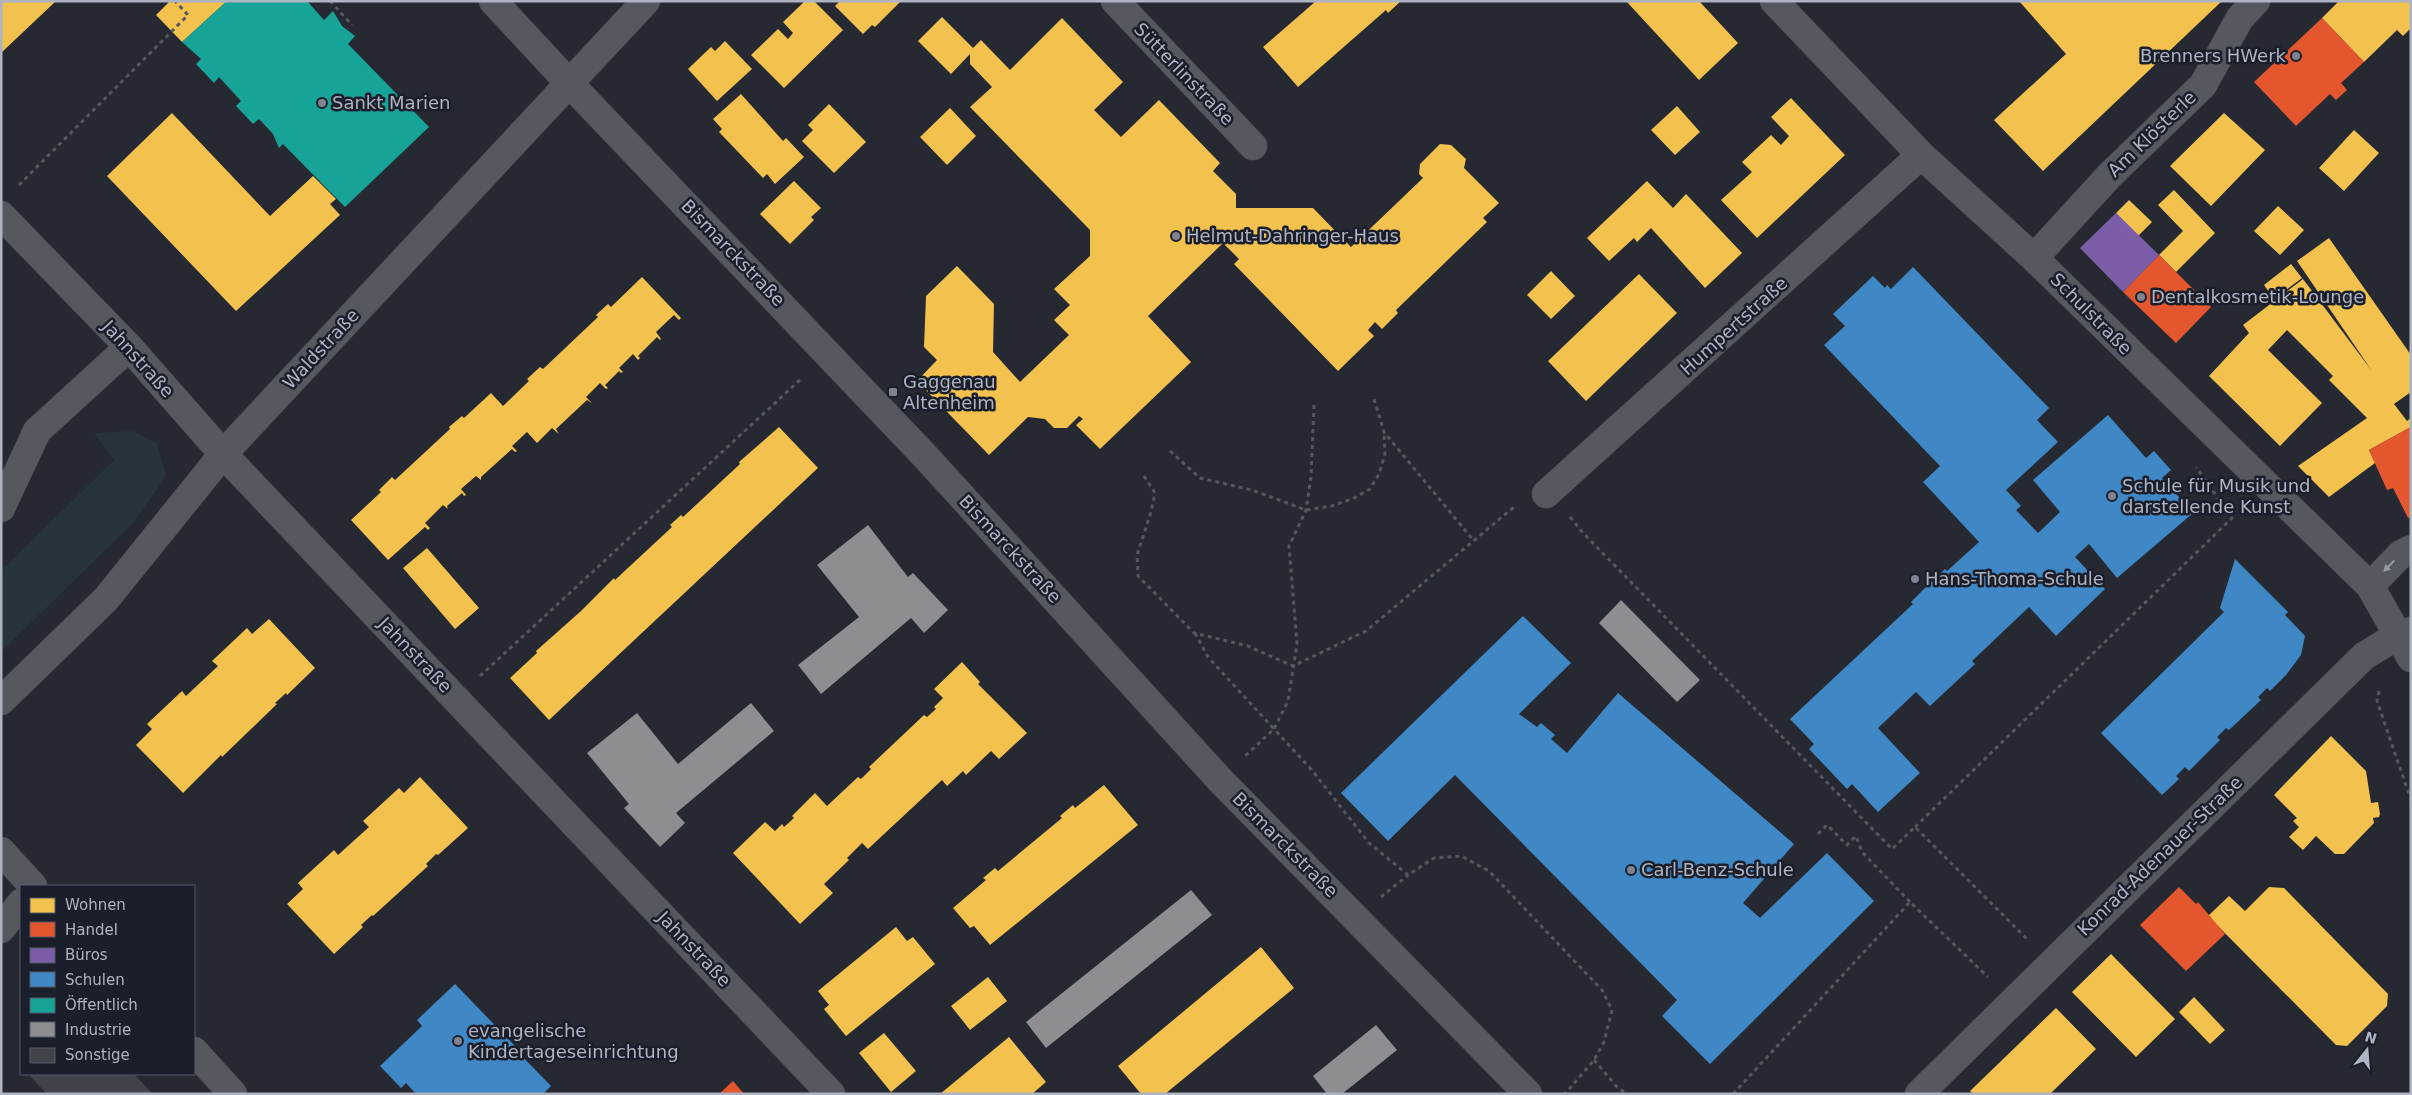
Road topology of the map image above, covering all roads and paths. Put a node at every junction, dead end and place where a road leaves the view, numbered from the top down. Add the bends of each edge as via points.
1 (175, 1) edge
2 (330, 1) edge
3 (493, 1) edge
4 (646, 1) edge
5 (1115, 1) edge
6 (1774, 1) edge
7 (2256, 1) edge
8 (352, 25) dead end
9 (570, 84) junction
10 (1253, 146) dead end
11 (1921, 155) junction
12 (15, 189) dead end
13 (1, 215) edge
14 (2034, 258) junction
15 (128, 347) junction
16 (828, 354) junction
17 (1374, 399) dead end
18 (1314, 405) dead end
19 (1384, 432) junction
20 (2219, 441) junction
21 (1170, 451) dead end
22 (223, 454) junction
23 (1144, 476) dead end
24 (1546, 494) joint
25 (1, 508) edge
26 (1306, 510) junction
27 (1568, 514) dead end
28 (1474, 542) junction
29 (2411, 549) edge
30 (2370, 586) junction
31 (1194, 633) junction
32 (2406, 641) edge
33 (1293, 666) junction
34 (2380, 686) dead end
35 (456, 699) junction
36 (1, 701) edge
37 (1274, 729) junction
38 (1220, 780) junction
39 (2411, 800) edge
40 (1915, 827) junction
41 (1818, 834) dead end
42 (1, 851) edge
43 (33, 885) edge
44 (1910, 902) junction
45 (20, 904) edge
46 (1, 929) edge
47 (2020, 933) dead end
48 (2012, 1001) junction
49 (195, 1052) edge
50 (1594, 1060) junction
51 (233, 1094) edge
52 (831, 1094) edge
53 (1528, 1094) edge
54 (1565, 1094) edge
55 (1628, 1094) edge
56 (1733, 1094) edge
57 (1919, 1094) edge

1 - 12 path via 188,15
2 - 8 path
3 - 9 street, Bismarckstraße
4 - 9 street, Waldstraße
5 - 10 street, Sütterlinstraße
6 - 11 street, Schulstraße
7 - 14 street, Am Klösterle via 2240,18 2203,85 2109,176
9 - 16 street, Bismarckstraße
9 - 22 street, Waldstraße
11 - 14 street, Schulstraße
11 - 24 street, Humpertstraße
13 - 15 street, Jahnstraße
14 - 20 street, Schulstraße
15 - 22 street, Jahnstraße
15 - 25 street via 37,431
16 - 35 path
16 - 38 street, Bismarckstraße via 1034,574
17 - 19 path
18 - 26 path
19 - 26 path via 1385,454 1370,489 1332,506
19 - 28 path
20 - 30 street, Schulstraße
20 - 40 path via 2192,461 2232,518
21 - 26 path via 1200,478 1252,490
22 - 35 street, Jahnstraße
22 - 36 street, Waldstraße via 106,598
23 - 31 path via 1154,493 1137,555 1138,576
24 - 28 path via 1514,508
26 - 33 path via 1288,546 1297,644
27 - 40 path via 1892,849
28 - 33 path via 1366,631
29 -> 30 street via 2401,554
30 - 32 street, Schulstraße
31 - 33 path via 1248,646
31 - 37 path via 1208,657
32 - 48 street, Konrad-Adenauer-Straße via 2364,656
33 - 37 path via 1288,701
34 - 39 path via 2377,701
35 - 52 street, Jahnstraße
37 - 38 path
37 - 50 path via 1311,769 1369,843 1408,875 1434,858 1460,856 1489,871 1602,990 1612,1010 1604,1042
38 - 53 street, Bismarckstraße
40 - 47 path
41 - 44 path via 1827,826 1847,845 1856,836 1862,852
42 - 43 street
44 - 48 path
44 - 56 path
45 - 46 street
48 - 57 street, Konrad-Adenauer-Straße
49 - 51 street
50 - 54 path
50 - 55 path via 1617,1087

